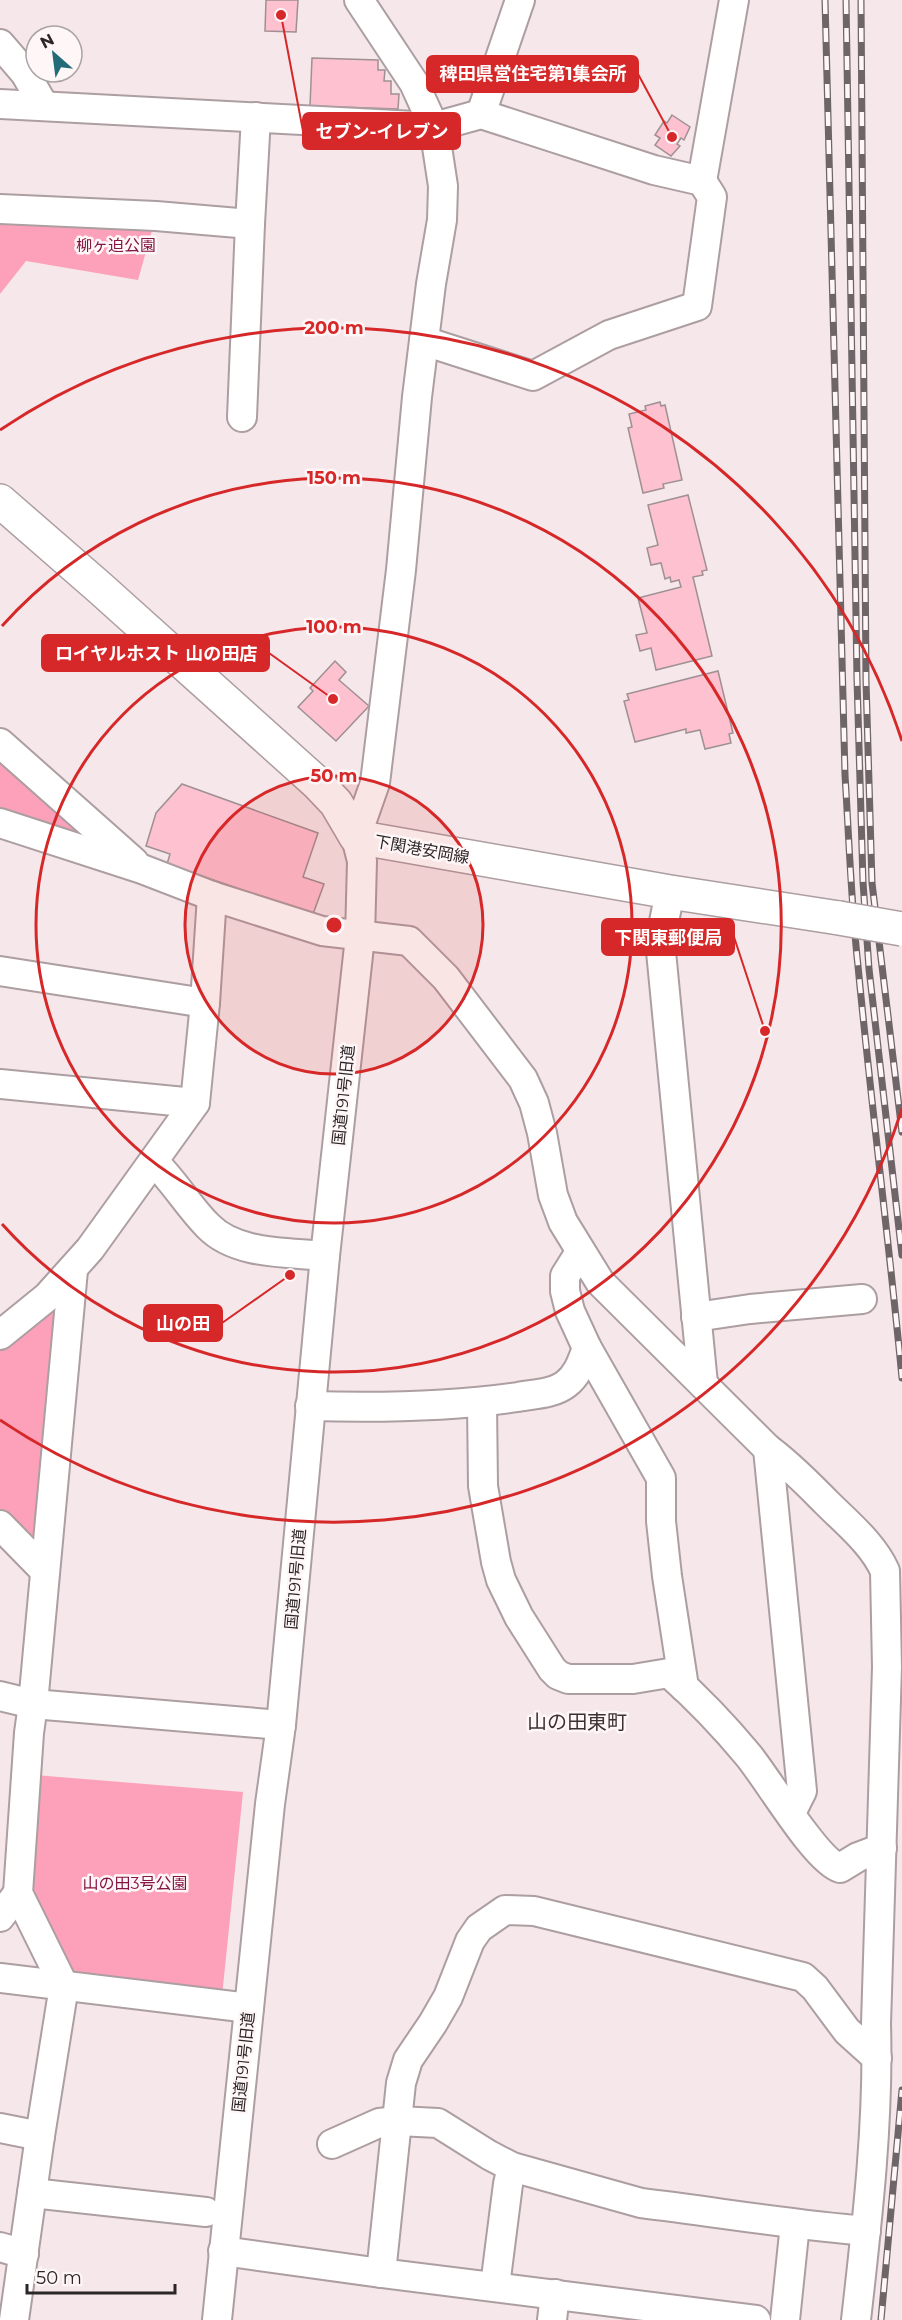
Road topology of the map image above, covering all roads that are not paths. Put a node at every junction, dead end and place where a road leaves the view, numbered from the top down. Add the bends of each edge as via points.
1 (359, 0) edge
2 (520, 0) edge
3 (734, 0) edge
4 (0, 44) edge
5 (0, 104) edge
6 (44, 106) junction
7 (481, 114) junction
8 (256, 117) junction
9 (434, 127) junction
10 (702, 181) junction
11 (0, 209) edge
12 (250, 224) junction
13 (424, 341) junction
14 (242, 417) dead end
15 (0, 501) edge
16 (0, 743) edge
17 (0, 823) edge
18 (356, 837) junction
19 (142, 869) junction
20 (670, 892) junction
21 (212, 896) junction
22 (902, 929) edge
23 (360, 937) junction
24 (0, 970) edge
25 (205, 1002) junction
26 (0, 1084) edge
27 (195, 1102) junction
28 (154, 1162) junction
29 (580, 1252) junction
30 (325, 1256) junction
31 (74, 1270) junction
32 (862, 1299) dead end
33 (696, 1317) junction
34 (0, 1335) edge
35 (587, 1348) junction
36 (703, 1384) junction
37 (482, 1403) junction
38 (310, 1406) junction
39 (768, 1449) junction
40 (0, 1525) edge
41 (45, 1571) junction
42 (684, 1686) junction
43 (0, 1696) edge
44 (33, 1704) junction
45 (281, 1725) junction
46 (791, 1813) junction
47 (12, 1816) edge
48 (882, 1848) junction
49 (18, 1893) junction
50 (0, 1917) edge
51 (0, 1978) edge
52 (64, 1986) junction
53 (249, 2008) junction
54 (877, 2058) junction
55 (398, 2121) junction
56 (0, 2128) edge
57 (40, 2136) junction
58 (332, 2144) dead end
59 (512, 2166) junction
60 (32, 2193) junction
61 (206, 2211) dead end
62 (795, 2224) junction
63 (866, 2231) junction
64 (12, 2250) edge
65 (223, 2251) junction
66 (381, 2273) junction
67 (495, 2286) junction
68 (554, 2307) edge
69 (10, 2308) edge
70 (217, 2320) edge
71 (756, 2320) edge
72 (785, 2320) edge
73 (856, 2320) edge

1 - 9 street via 414,83
2 - 7 street
3 - 10 street
4 - 6 street via 25,73
5 - 6 street
6 - 8 street
7 - 9 street
7 - 10 street via 654,170
8 - 9 street
8 - 12 street
9 - 13 street via 443,186 442,220
10 - 13 street via 712,197 697,306 609,335 533,376
11 - 12 street
12 - 14 street
13 - 18 street via 375,783
15 - 18 main road, 下関港安岡線 via 317,783 336,803
16 - 19 street
17 - 19 street
18 - 20 main road, 下関港安岡線
18 - 23 street, 国道191号旧道 via 362,861
19 - 21 street
20 - 22 main road, 下関港安岡線, bridge
20 - 33 street via 660,941
21 - 23 street via 322,932
21 - 25 street
23 - 29 street via 409,941 446,978 513,1064 534,1103 556,1204
23 - 30 street, 国道191号旧道
24 - 25 street
25 - 27 street
26 - 27 street
27 - 28 street
28 - 30 street via 220,1236 246,1247
28 - 31 street
29 - 35 street via 564,1284 570,1311
29 - 36 street via 600,1281
30 - 38 street, 国道191号旧道
31 - 34 street
31 - 41 street
32 - 33 street
33 - 36 street
35 - 37 street via 580,1366 566,1384 550,1392
35 - 42 street via 661,1478 667,1576
36 - 39 street
37 - 38 street
37 - 42 street via 483,1486 496,1562 519,1617 552,1669 568,1679 669,1673
38 - 45 street, 国道191号旧道
39 - 46 street via 802,1791
39 - 48 street via 842,1518 879,1558 885,1571 890,1668
40 - 41 street
41 - 44 street
42 - 46 street via 736,1740
43 - 44 street
44 - 45 street
44 - 47 street
45 - 53 street, 国道191号旧道
46 - 48 street via 833,1866 840,1868
47 - 49 street
48 - 54 street
49 - 50 street
49 - 52 street
51 - 52 street
52 - 53 street
52 - 57 street
53 - 65 street, 国道191号旧道
54 - 55 street via 847,2031 803,1977 534,1911 505,1910 490,1918 470,1941 448,1997 408,2060 401,2083
54 - 63 street
55 - 58 street via 379,2123
55 - 59 street via 438,2123
55 - 66 street
56 - 57 street
57 - 60 street
59 - 62 street via 641,2203
59 - 67 street
60 - 61 street
60 - 64 street
62 - 63 street
62 - 72 street
63 - 73 street
64 - 69 street
65 - 66 street
65 - 70 street, 国道191号旧道
66 - 67 street
67 - 68 street
68 - 71 street

